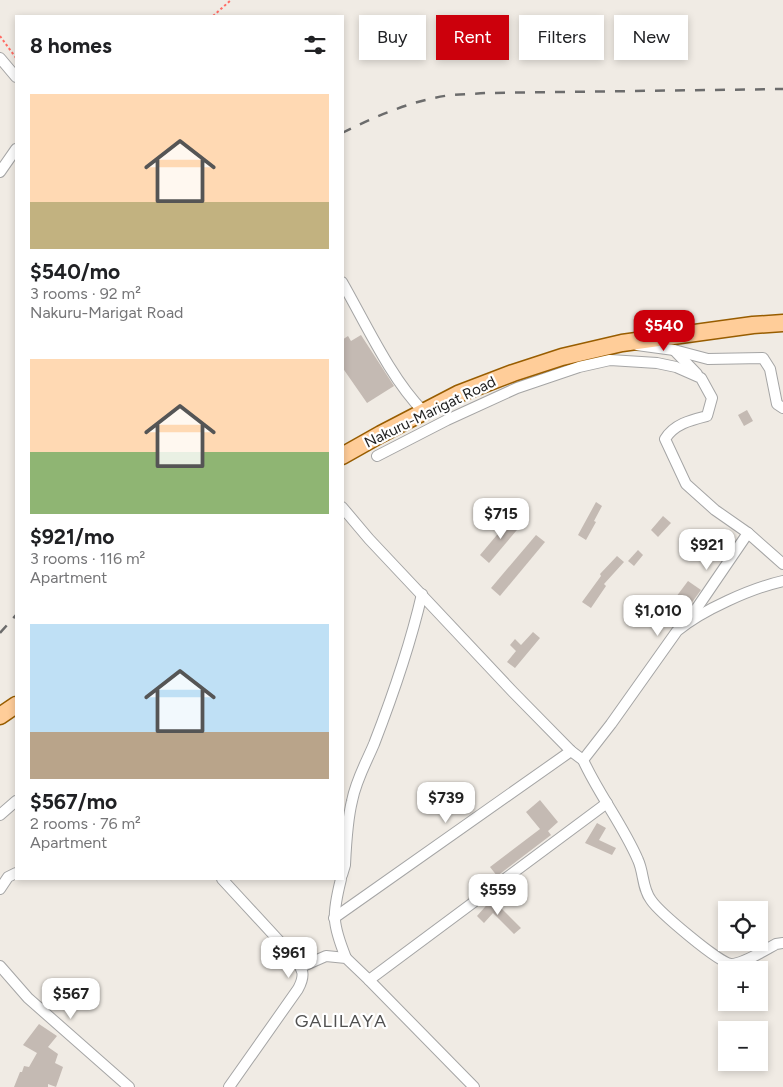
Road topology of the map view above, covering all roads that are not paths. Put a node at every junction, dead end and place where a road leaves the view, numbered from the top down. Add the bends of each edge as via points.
1 (0, 58) edge
2 (15, 76) edge
3 (15, 151) edge
4 (0, 172) edge
5 (344, 286) edge
6 (783, 322) edge
7 (622, 343) junction
8 (674, 350) junction
9 (701, 378) junction
10 (783, 408) edge
11 (423, 412) junction
12 (344, 455) edge
13 (377, 456) dead end
14 (344, 509) edge
15 (748, 533) junction
16 (783, 564) edge
17 (783, 581) edge
18 (422, 594) junction
19 (686, 623) junction
20 (15, 705) edge
21 (0, 716) edge
22 (571, 751) junction
23 (583, 760) junction
24 (15, 802) edge
25 (606, 802) junction
26 (0, 815) edge
27 (344, 859) edge
28 (15, 874) edge
29 (223, 880) edge
30 (342, 880) edge
31 (0, 889) edge
32 (334, 918) junction
33 (783, 943) edge
34 (346, 958) junction
35 (0, 966) edge
36 (301, 967) junction
37 (370, 980) junction
38 (129, 1087) edge
39 (229, 1087) edge
40 (474, 1087) edge

1 - 2 street
3 - 4 street
5 - 11 street via 409,397
6 - 7 main road, Nakuru-Marigat Road
7 - 8 street
7 - 11 main road, Nakuru-Marigat Road via 513,373 458,394
8 - 9 street
8 - 10 street via 708,359 763,358 770,369 777,404
9 - 13 street via 657,363 610,360 579,367 517,388
9 - 15 street via 712,398 707,416 670,431 665,439 686,484
11 - 12 main road, Nakuru-Marigat Road
14 - 18 street
15 - 16 street
15 - 19 street
17 - 19 street via 736,598
18 - 22 street
18 - 27 street via 401,674 357,780
19 - 23 street
20 - 21 main road
22 - 23 street
22 - 32 street
23 - 25 street
24 - 26 street
25 - 33 street via 639,862 651,900 684,932 731,964
25 - 37 street
28 - 31 street via 8,877
29 - 36 street
30 - 32 street
32 - 34 street
34 - 36 street via 326,956
34 - 37 street
35 - 38 street via 28,998
36 - 39 street via 304,976 298,990
37 - 40 street

